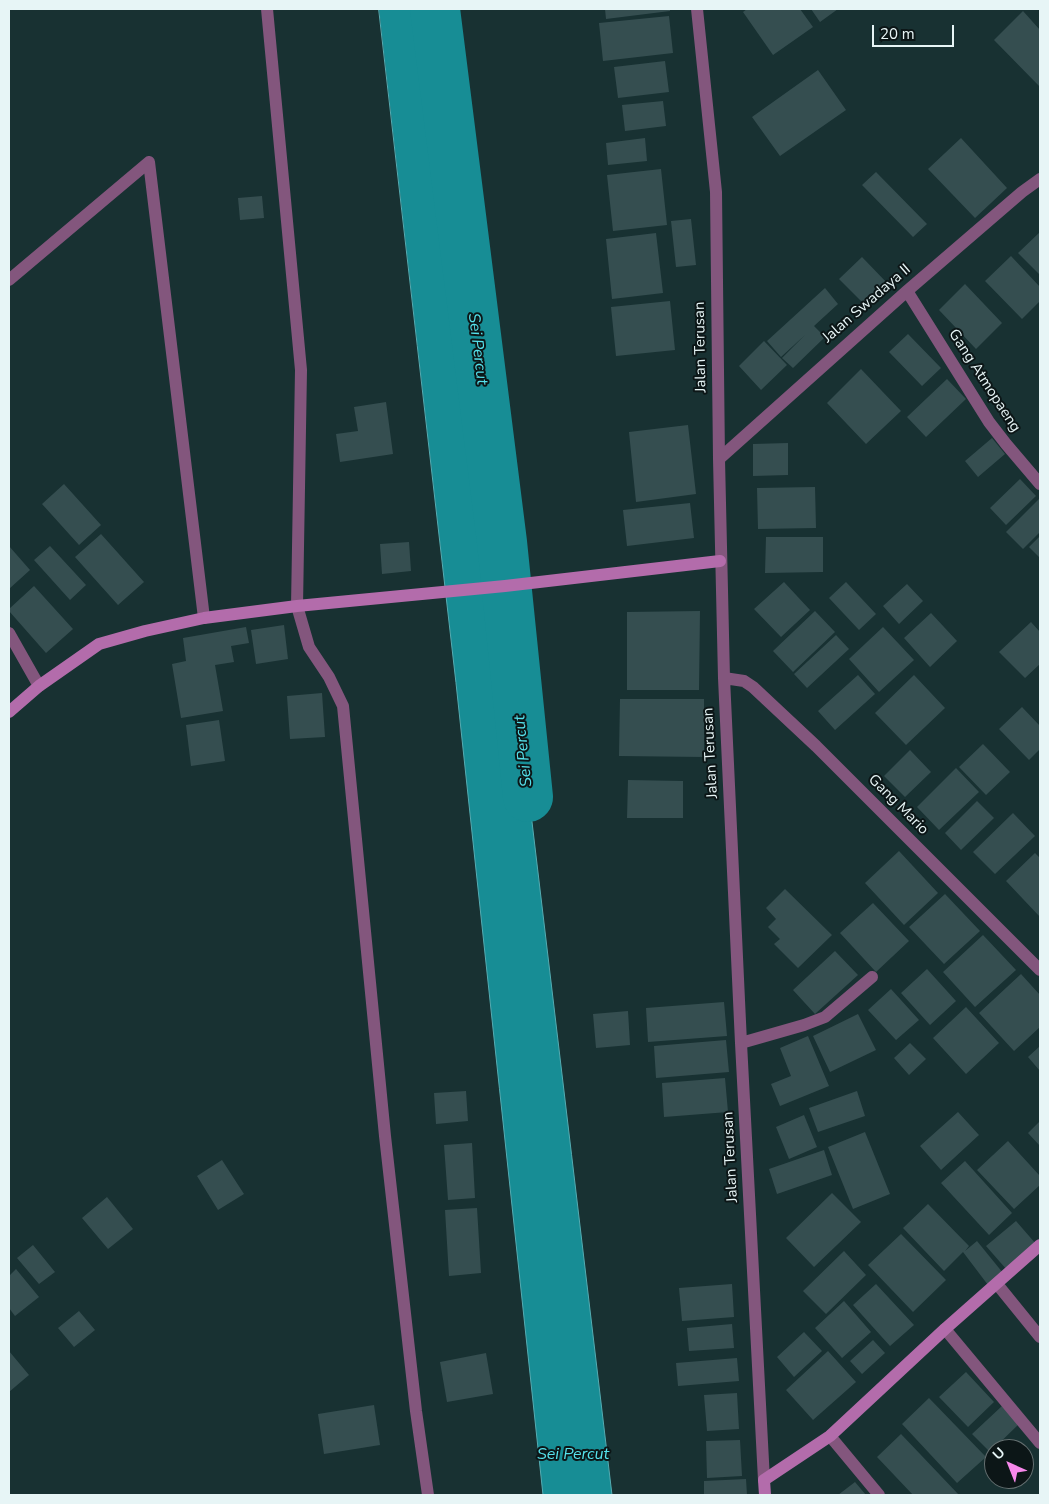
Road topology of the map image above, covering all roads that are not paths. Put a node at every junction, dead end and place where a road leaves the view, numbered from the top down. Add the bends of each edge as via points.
1 (267, 9) edge
2 (697, 9) edge
3 (1040, 179) edge
4 (9, 280) edge
5 (907, 291) junction
6 (718, 459) junction
7 (1040, 484) edge
8 (720, 562) junction
9 (297, 606) junction
10 (204, 618) junction
11 (9, 633) edge
12 (724, 678) junction
13 (39, 686) junction
14 (9, 712) edge
15 (1040, 970) edge
16 (872, 977) dead end
17 (741, 1043) junction
18 (1040, 1245) edge
19 (997, 1284) junction
20 (945, 1329) junction
21 (1040, 1337) edge
22 (830, 1436) junction
23 (1040, 1443) edge
24 (764, 1480) junction
25 (428, 1495) edge
26 (765, 1495) edge
27 (879, 1495) edge

1 - 9 street via 301,370
2 - 6 street, Jalan Terusan via 716,192
3 - 5 street, Jalan Swadaya II
4 - 10 street via 149,162
5 - 6 street, Jalan Swadaya II
5 - 7 street, Gang Atmopaeng via 989,422
6 - 8 street, Jalan Terusan
8 - 9 street
8 - 12 street, Jalan Terusan
9 - 10 street
9 - 25 street via 309,647 343,706 386,1145
10 - 13 street via 99,644
11 - 13 street
12 - 15 street, Gang Mario via 753,686
12 - 17 street, Jalan Terusan
13 - 14 street
16 - 17 street via 825,1017
17 - 24 street, Jalan Terusan
18 - 19 street
19 - 20 street
19 - 21 street
20 - 22 street
20 - 23 street
22 - 24 street
22 - 27 street
24 - 26 street, Jalan Terusan

